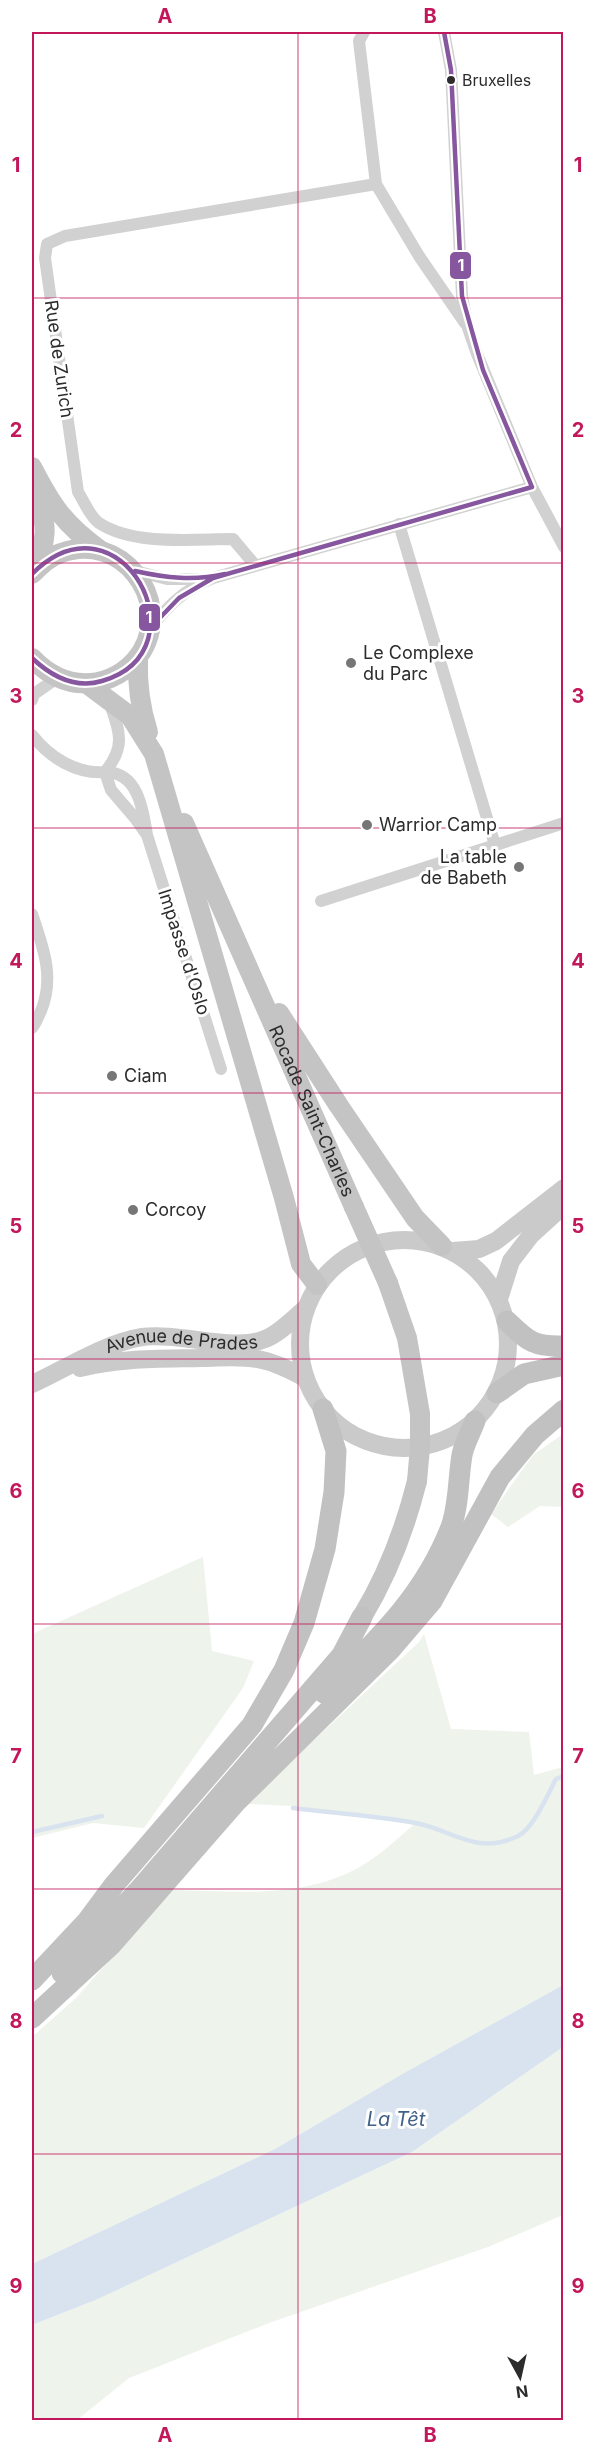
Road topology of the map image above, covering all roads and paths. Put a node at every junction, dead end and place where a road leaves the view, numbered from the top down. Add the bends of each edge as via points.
1 (364, 32) edge
2 (444, 32) edge
3 (376, 184) junction
4 (468, 328) junction
5 (32, 467) edge
6 (32, 482) edge
7 (532, 488) junction
8 (399, 524) junction
9 (564, 547) edge
10 (100, 550) junction
11 (255, 565) junction
12 (135, 571) junction
13 (32, 574) edge
14 (213, 578) junction
15 (151, 627) junction
16 (32, 658) edge
17 (138, 658) junction
18 (57, 678) junction
19 (87, 684) junction
20 (108, 697) junction
21 (32, 700) edge
22 (32, 735) edge
23 (154, 754) junction
24 (105, 772) junction
25 (564, 823) edge
26 (147, 835) junction
27 (495, 844) junction
28 (321, 901) dead end
29 (32, 914) edge
30 (237, 940) junction
31 (32, 1028) edge
32 (221, 1069) dead end
33 (564, 1188) edge
34 (564, 1205) edge
35 (448, 1249) junction
36 (317, 1285) junction
37 (499, 1299) junction
38 (306, 1308) junction
39 (507, 1321) junction
40 (564, 1346) edge
41 (564, 1365) edge
42 (52, 1375) junction
43 (305, 1378) junction
44 (32, 1384) edge
45 (497, 1393) junction
46 (323, 1410) junction
47 (564, 1410) edge
48 (475, 1421) junction
49 (362, 1617) junction
50 (85, 1924) junction
51 (32, 1980) edge
52 (36, 2010) edge

1 - 3 street via 360,41
2 - 4 street via 451,69 462,296
3 - 4 street
3 - 11 street, Rue de Zurich via 65,236 47,244 45,258 78,492 88,509 98,522 125,533 160,540 232,539
4 - 7 street
5 - 10 main road via 53,507 78,534
6 - 13 main road via 46,531 43,550
7 - 8 street
7 - 9 street
8 - 11 street
8 - 27 street
10 - 12 main road
10 - 13 main road via 62,553 45,561
11 - 14 street
12 - 14 street via 167,579
12 - 15 main road via 152,607
14 - 15 street via 191,587
15 - 17 main road
16 - 18 main road
17 - 19 main road via 124,671
17 - 23 main road, Rocade Saint-Charles via 141,710
18 - 19 main road
18 - 21 street via 34,694
19 - 20 main road, Rocade Saint-Charles
20 - 23 main road, Rocade Saint-Charles via 130,716
20 - 24 street via 120,744
22 - 24 street via 70,767 89,773
23 - 30 main road, Rocade Saint-Charles
23 - 36 main road via 301,1264
24 - 26 street via 111,790
24 - 26 street via 114,772 129,781 136,791
25 - 27 street
26 - 32 street, Impasse d'Oslo
27 - 28 street
29 - 31 street via 46,958 49,985
30 - 35 main road via 287,1025 415,1218
30 - 49 main road, Rocade Saint-Charles, bridge via 388,1283 407,1338 420,1414 417,1481 396,1550
33 - 35 main road via 496,1241 479,1249
34 - 37 main road via 531,1235 511,1261
35 - 36 main road via 420,1240 381,1242 346,1259
35 - 37 main road via 481,1272
36 - 38 main road
37 - 39 main road
38 - 42 main road, Avenue de Prades via 266,1339 243,1344 182,1336 141,1337 88,1355
38 - 43 main road via 300,1331
39 - 40 highway via 526,1339 543,1347
39 - 45 main road via 506,1370
41 - 45 highway via 524,1374
42 - 43 main road, Avenue de Prades via 94,1364 226,1357 261,1359
42 - 44 main road, Avenue de Prades
43 - 46 main road
45 - 48 main road
46 - 48 main road via 364,1440 397,1448 447,1440
46 - 50 highway via 336,1451 334,1492 325,1549 307,1612 284,1670 252,1725
47 - 52 highway via 535,1435 500,1477 432,1601 391,1649 235,1803 111,1945
48 - 52 highway via 462,1454 451,1526 407,1607 283,1734
49 - 50 highway
49 - 52 highway via 342,1654
50 - 51 highway

